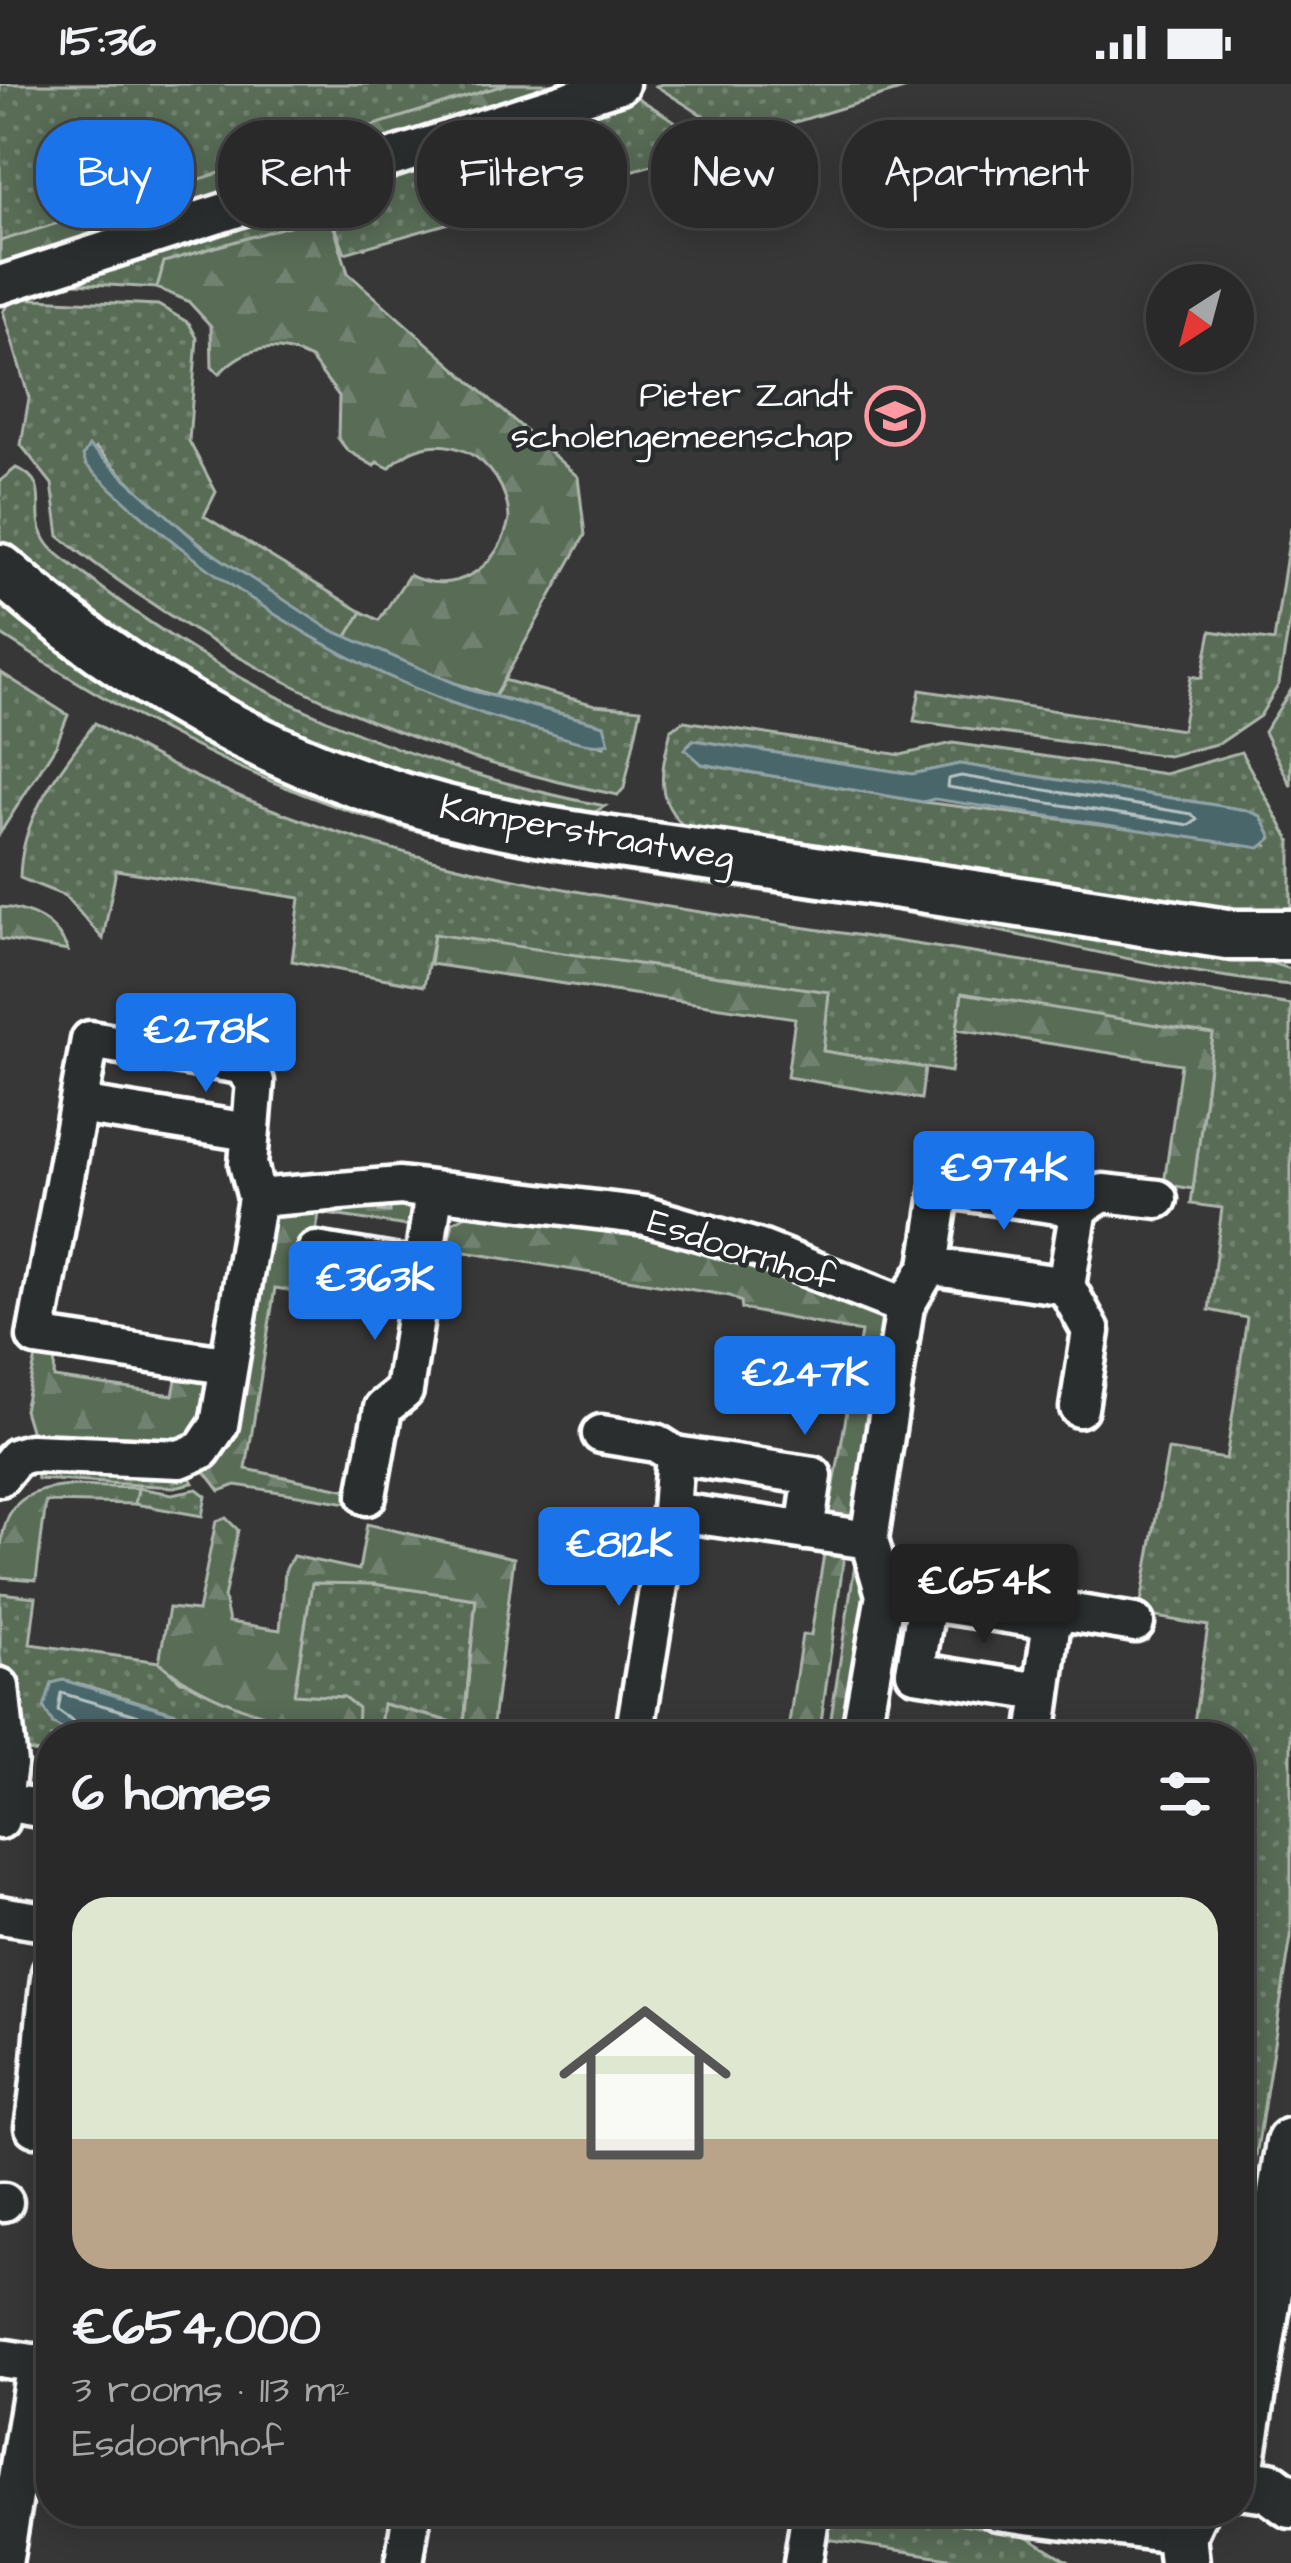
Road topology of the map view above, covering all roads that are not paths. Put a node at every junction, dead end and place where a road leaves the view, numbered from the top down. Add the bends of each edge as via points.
1 (620, 84) edge
2 (0, 285) edge
3 (0, 568) edge
4 (1233, 934) junction
5 (1291, 934) edge
6 (1291, 954) edge
7 (79, 1106) junction
8 (249, 1132) junction
9 (434, 1193) junction
10 (257, 1198) junction
11 (1158, 1198) dead end
12 (1079, 1208) junction
13 (316, 1251) dead end
14 (929, 1266) junction
15 (423, 1269) junction
16 (1066, 1286) junction
17 (904, 1306) junction
18 (225, 1366) junction
19 (1079, 1408) dead end
20 (602, 1434) dead end
21 (675, 1455) junction
22 (0, 1477) edge
23 (367, 1496) dead end
24 (671, 1511) junction
25 (805, 1531) junction
26 (869, 1540) junction
27 (885, 1595) junction
28 (927, 1602) junction
29 (1052, 1621) junction
30 (1135, 1623) dead end
31 (0, 1687) edge
32 (1040, 1692) junction
33 (638, 1718) dead end
34 (863, 1722) edge
35 (1037, 1722) edge
36 (36, 1810) edge
37 (2, 1811) edge
38 (0, 1915) edge
39 (36, 1921) edge
40 (36, 2115) edge
41 (34, 2127) dead end
42 (1291, 2144) edge
43 (1291, 2327) edge
44 (29, 2362) edge
45 (1259, 2485) edge
46 (410, 2526) edge
47 (809, 2526) edge
48 (1110, 2526) edge
49 (1186, 2536) edge
50 (3, 2563) edge
51 (404, 2563) edge
52 (803, 2563) edge

1 - 2 street
3 - 4 main road, Kamperstraatweg via 84,639 187,706 299,761 418,803 633,844
4 - 5 main road, Kamperstraatweg
4 - 6 main road, Kamperstraatweg
7 - 8 street
7 - 8 street via 90,1040 241,1064 255,1082
7 - 18 street via 36,1337
8 - 10 street
9 - 10 street, Esdoornhof via 400,1186
9 - 15 street
9 - 17 street, Esdoornhof via 646,1216
10 - 18 street
11 - 12 street via 1103,1193
12 - 14 street via 941,1188
12 - 16 street
13 - 15 street
14 - 16 street
14 - 17 street
15 - 23 street via 404,1391 383,1408
16 - 19 street via 1091,1331
17 - 26 street
18 - 22 street via 219,1425 202,1450 179,1459 30,1453
20 - 21 street via 656,1443
21 - 24 street
21 - 25 street via 813,1476
24 - 25 street
24 - 33 street
25 - 26 street
26 - 27 street
27 - 28 street
27 - 34 street
28 - 29 street
28 - 32 street via 915,1672
29 - 30 street via 1067,1612
29 - 32 street
31 - 37 street via 8,1764
32 - 35 street
36 - 37 street
38 - 39 street
40 - 41 street
42 - 45 main road
43 - 45 main road
44 - 50 street
46 - 51 street
47 - 52 street
48 - 49 street

